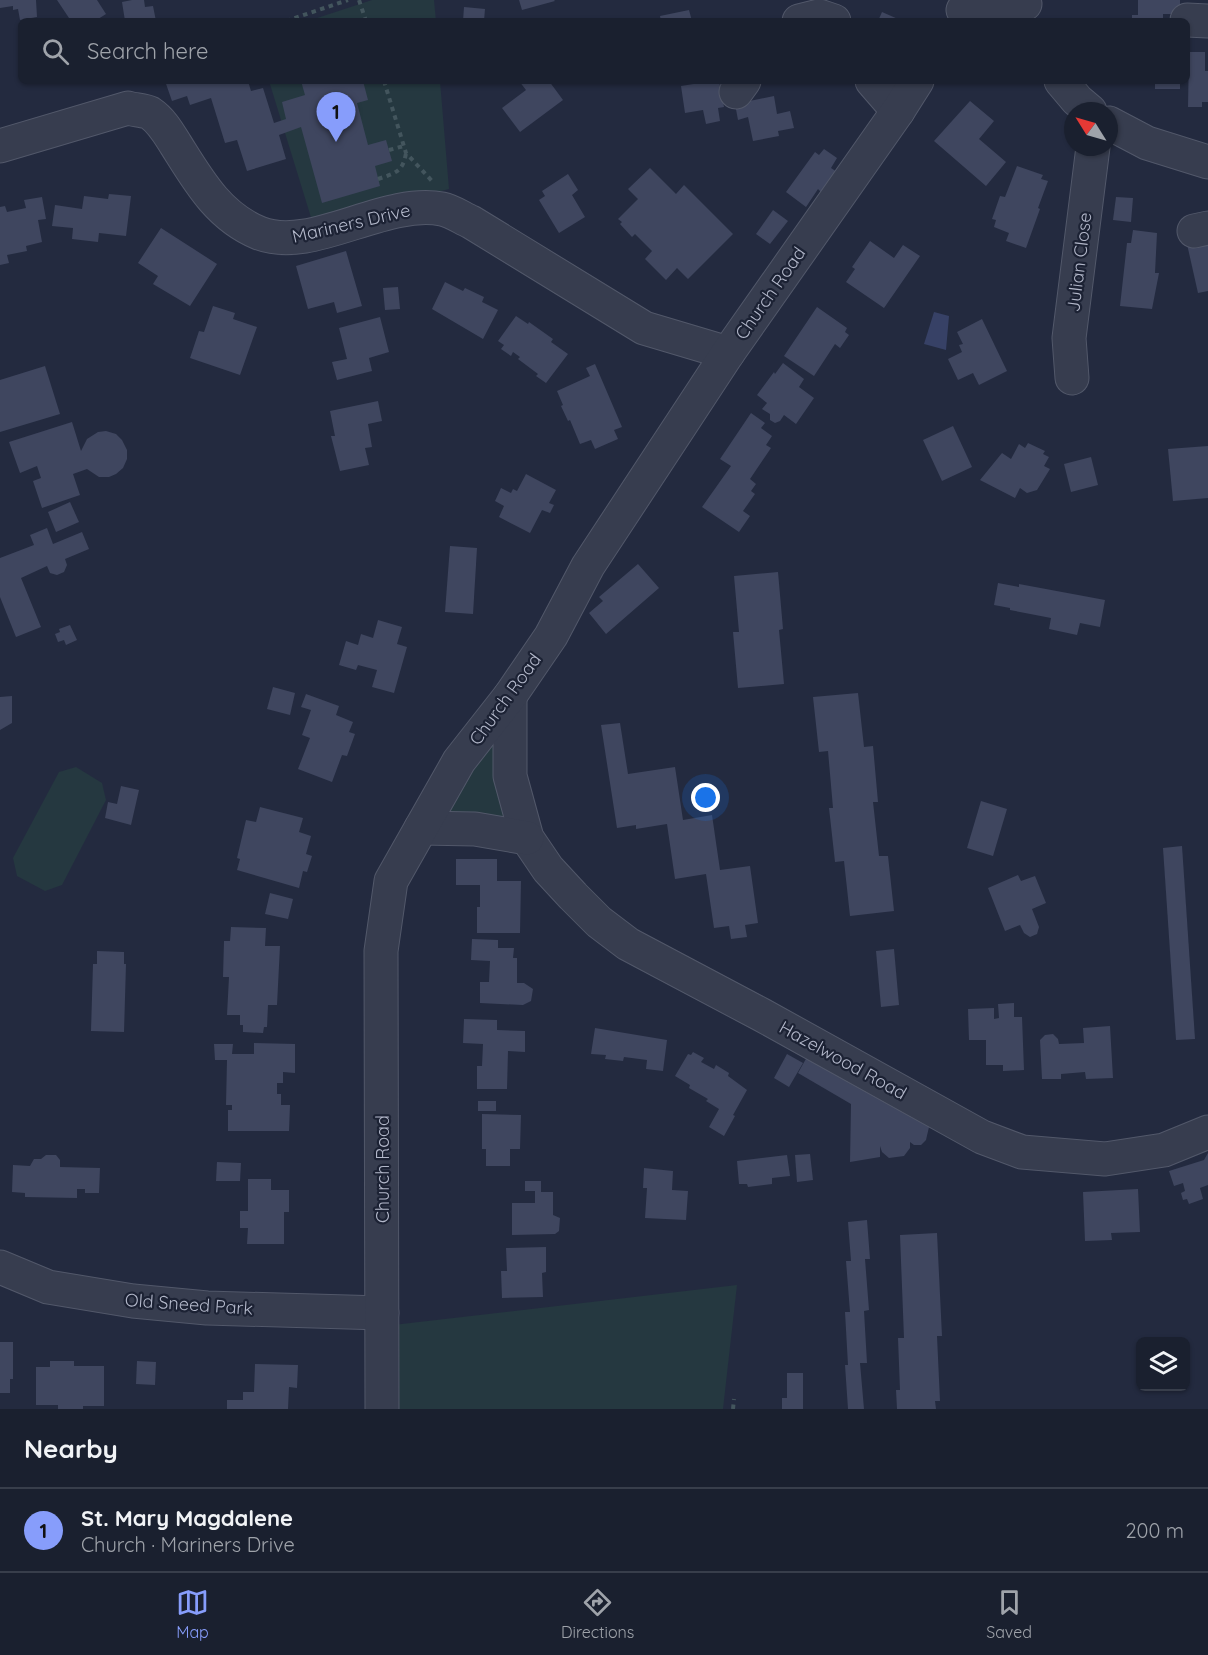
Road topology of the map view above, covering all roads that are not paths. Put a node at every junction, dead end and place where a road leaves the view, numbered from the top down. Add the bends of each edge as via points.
1 (1027, 8) edge
2 (962, 10) edge
3 (1190, 20) edge
4 (1208, 21) edge
5 (875, 84) edge
6 (915, 84) edge
7 (1064, 84) edge
8 (1079, 102) edge
9 (898, 111) junction
10 (1118, 128) edge
11 (0, 146) edge
12 (1093, 156) edge
13 (1208, 162) edge
14 (728, 353) junction
15 (1071, 378) dead end
16 (510, 696) junction
17 (421, 828) junction
18 (527, 838) junction
19 (1208, 1132) edge
20 (0, 1267) edge
21 (382, 1312) junction
22 (382, 1409) edge

1 - 2 street
3 - 4 street
5 - 9 street
6 - 9 street, Church Road
7 - 8 street
9 - 14 street, Church Road
10 - 13 street via 1147,143
11 - 14 street, Mariners Drive via 128,108 149,113 163,126 220,209 259,233 282,239 300,237 392,212 416,208 448,211 644,328
12 - 15 street, Julian Close via 1069,338
14 - 16 street, Church Road via 588,566 551,636
16 - 17 street, Church Road via 459,761
16 - 18 street, Hazelwood Road via 510,776
17 - 18 street via 475,829
17 - 21 street, Church Road via 391,881 381,951
18 - 19 street, Hazelwood Road via 573,896 628,944 982,1137 1022,1152 1105,1159 1164,1150
20 - 21 street, Old Sneed Park via 48,1287 133,1301 207,1308
21 - 22 street, Church Road

